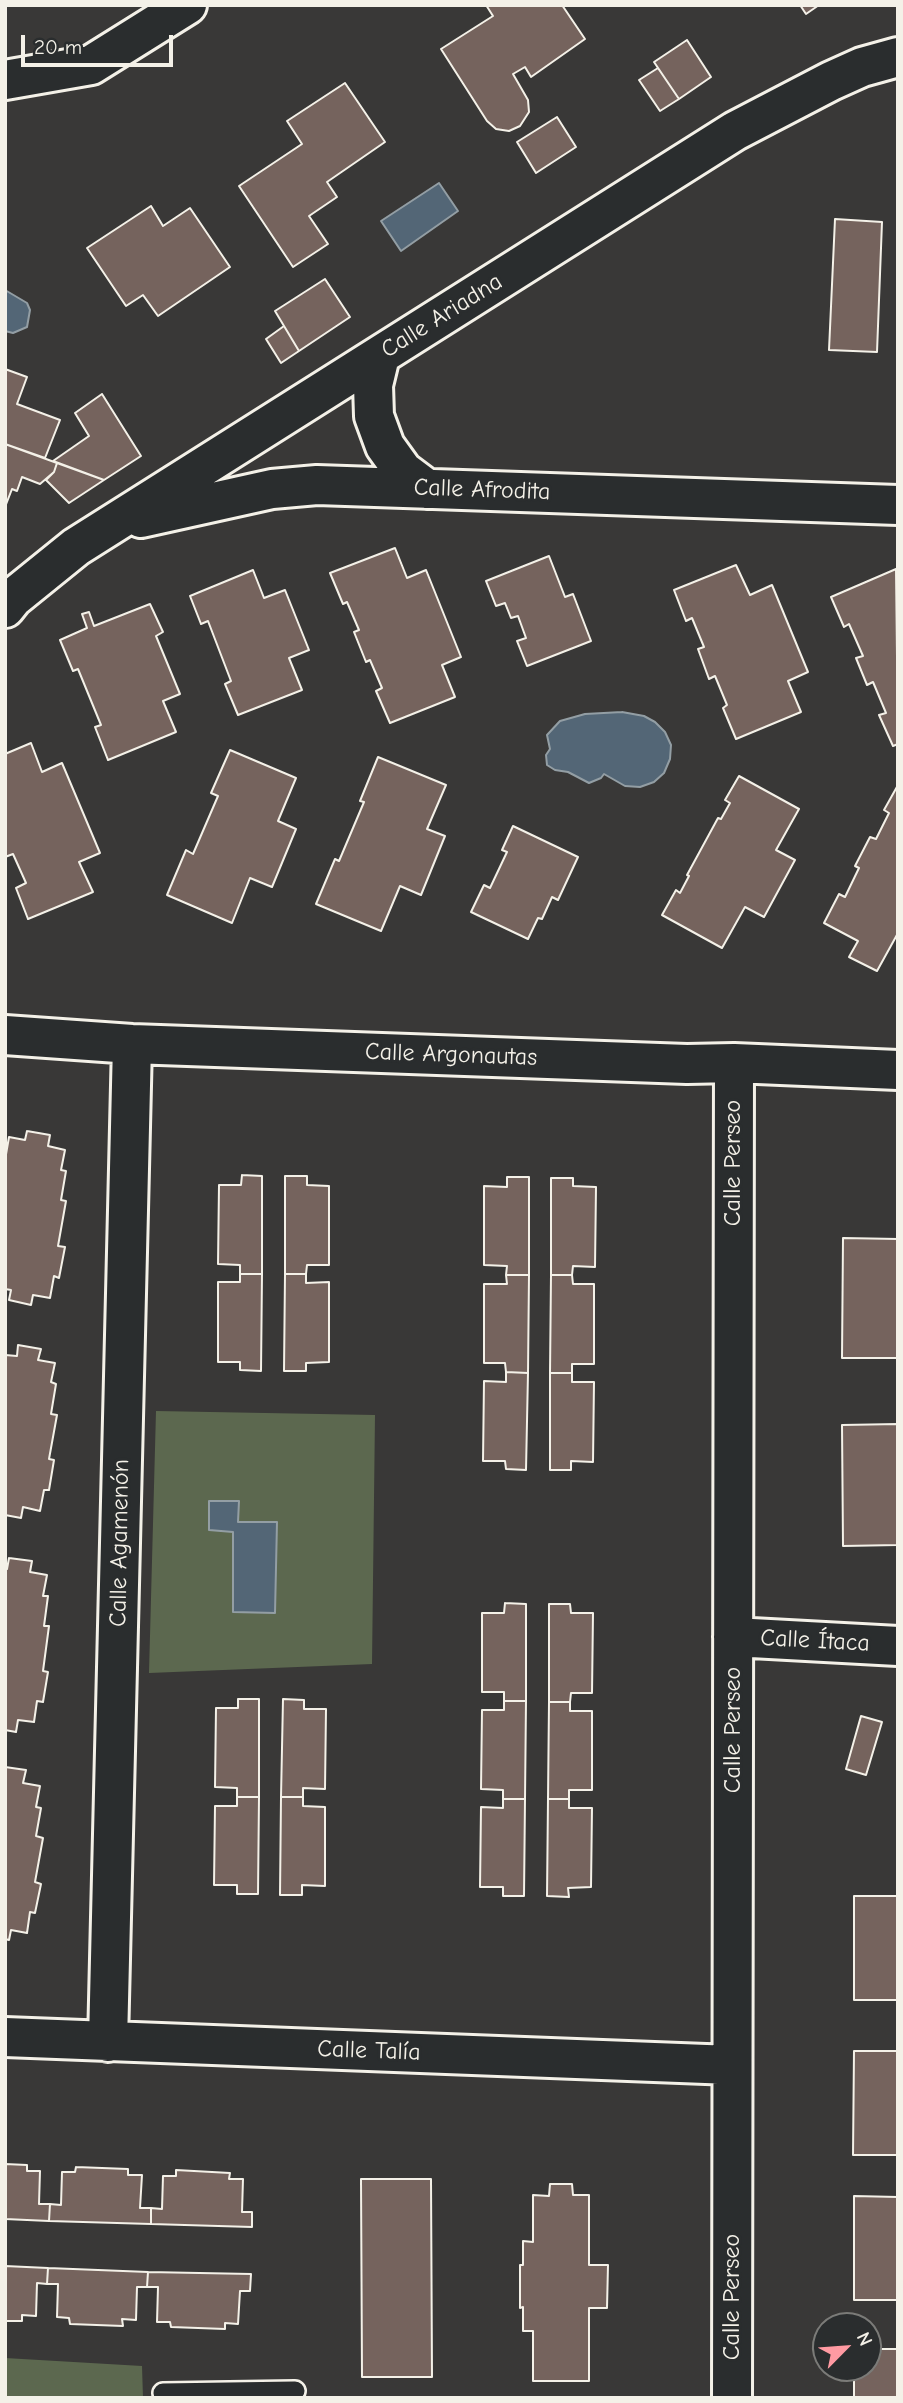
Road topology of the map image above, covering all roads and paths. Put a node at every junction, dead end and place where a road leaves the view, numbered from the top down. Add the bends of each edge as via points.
1 (187, 5) edge
2 (898, 57) edge
3 (5, 80) edge
4 (380, 356) junction
5 (427, 489) junction
6 (898, 505) edge
7 (76, 547) junction
8 (5, 608) edge
9 (5, 1035) edge
10 (132, 1044) junction
11 (734, 1063) junction
12 (898, 1070) edge
13 (733, 1637) junction
14 (898, 1646) edge
15 (5, 2038) edge
16 (107, 2042) junction
17 (732, 2065) junction
18 (295, 2391) dead end
19 (163, 2393) dead end
20 (732, 2398) edge

1 - 3 street via 91,65
2 - 4 street, Calle Ariadna via 831,81 735,131
4 - 5 street via 373,385 374,416 385,446 404,471
4 - 7 street, Calle Ariadna
5 - 6 street, Calle Afrodita
5 - 7 street, Calle Afrodita via 317,485 272,489 140,518
7 - 8 street, Calle Ariadna
9 - 10 street, Calle Argonautas
10 - 11 street, Calle Argonautas
10 - 16 street, Calle Agamenón
11 - 12 street, Calle Argonautas
11 - 13 street, Calle Perseo
13 - 14 street, Calle Ítaca
13 - 17 street, Calle Perseo
15 - 16 street, Calle Talía
16 - 17 street, Calle Talía
17 - 20 street, Calle Perseo
18 - 19 lane

